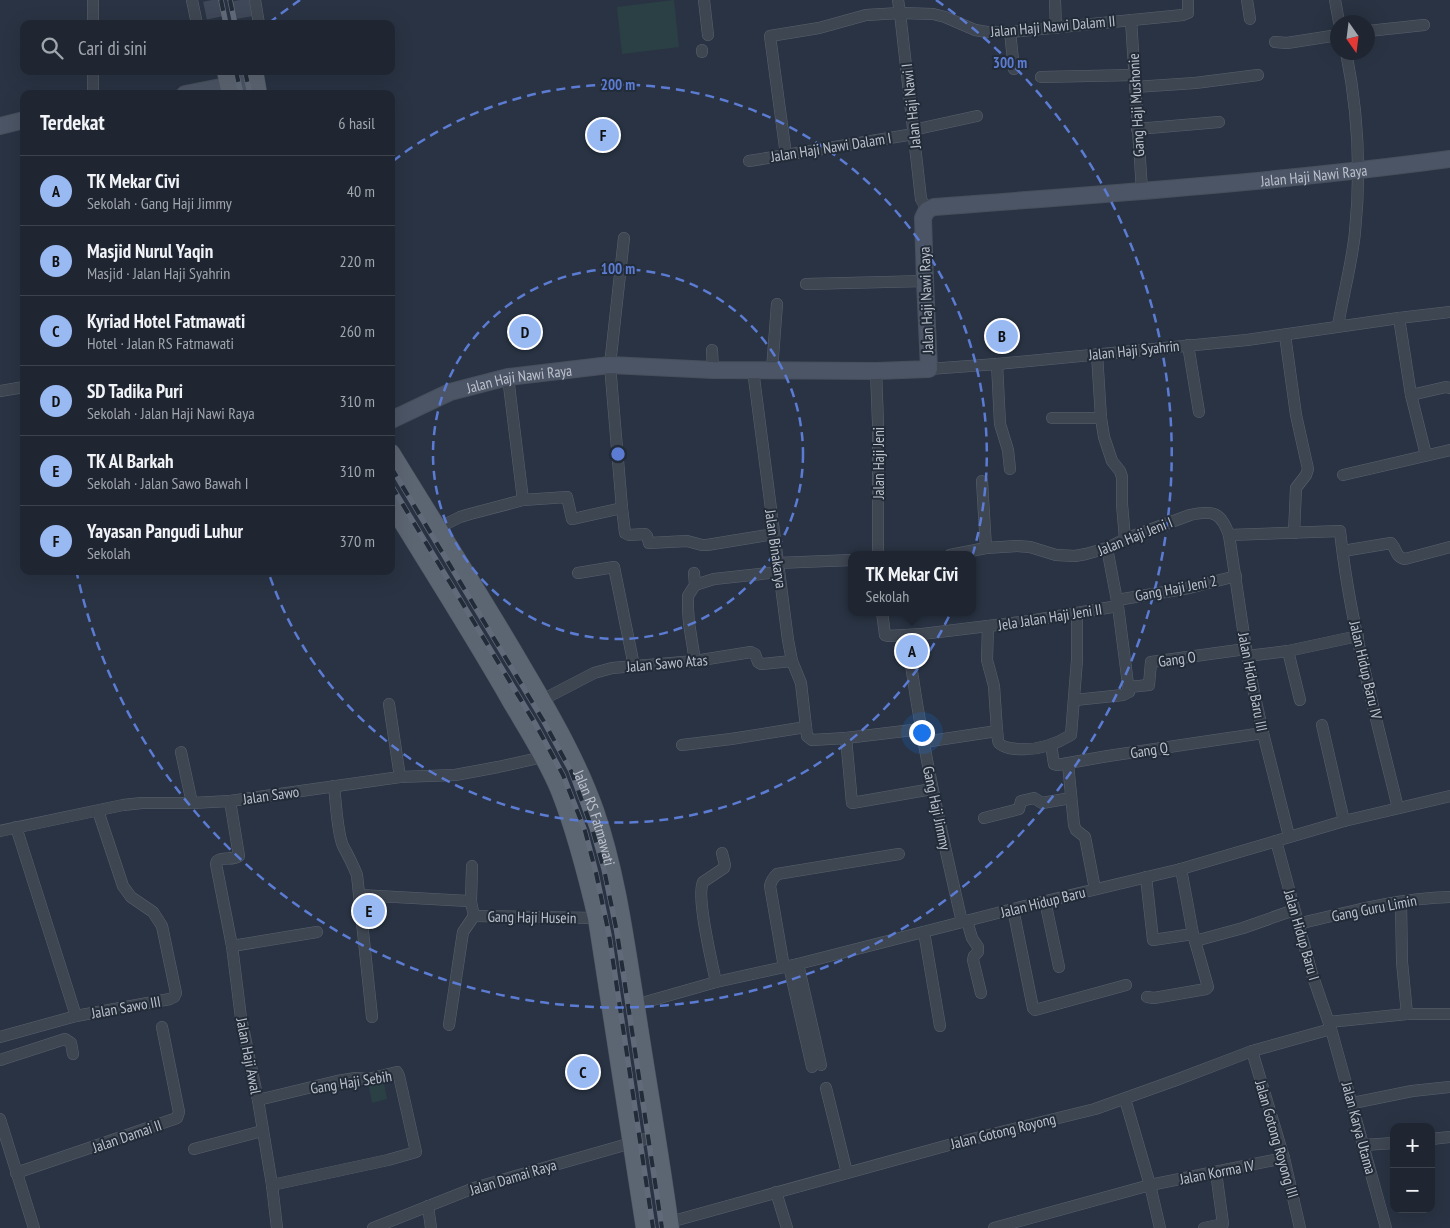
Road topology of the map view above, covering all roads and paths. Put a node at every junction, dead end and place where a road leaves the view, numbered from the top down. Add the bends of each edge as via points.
1 (92, 0) edge
2 (192, 0) edge
3 (255, 0) edge
4 (704, 0) edge
5 (898, 0) edge
6 (1055, 0) edge
7 (1188, 0) edge
8 (1248, 0) edge
9 (1335, 0) edge
10 (900, 13) junction
11 (1338, 15) edge
12 (1250, 19) dead end
13 (93, 20) edge
14 (196, 20) edge
15 (258, 20) edge
16 (1131, 20) junction
17 (1424, 24) dead end
18 (1056, 28) junction
19 (1375, 30) edge
20 (1010, 32) junction
21 (708, 35) dead end
22 (1330, 36) edge
23 (1275, 42) dead end
24 (1347, 60) edge
25 (1014, 69) dead end
26 (93, 75) edge
27 (1134, 75) junction
28 (1258, 75) dead end
29 (1040, 77) dead end
30 (256, 82) edge
31 (229, 84) edge
32 (1135, 88) junction
33 (93, 90) edge
34 (202, 90) edge
35 (977, 116) dead end
36 (20, 121) edge
37 (1219, 122) dead end
38 (0, 126) edge
39 (1137, 129) junction
40 (914, 132) junction
41 (786, 155) junction
42 (1450, 158) edge
43 (749, 161) dead end
44 (1357, 171) junction
45 (1142, 191) junction
46 (927, 210) junction
47 (624, 238) dead end
48 (925, 281) junction
49 (806, 284) dead end
50 (777, 304) dead end
51 (1450, 312) edge
52 (1399, 318) junction
53 (1338, 326) junction
54 (1285, 335) junction
55 (1188, 345) junction
56 (712, 350) dead end
57 (1097, 354) junction
58 (997, 364) junction
59 (610, 365) junction
60 (929, 369) junction
61 (713, 370) junction
62 (753, 370) junction
63 (772, 370) junction
64 (876, 371) junction
65 (508, 377) junction
66 (20, 388) edge
67 (1450, 388) edge
68 (0, 391) edge
69 (1411, 395) junction
70 (1199, 412) dead end
71 (395, 418) edge
72 (1052, 418) dead end
73 (1102, 418) junction
74 (1450, 450) edge
75 (1426, 455) junction
76 (395, 459) edge
77 (1010, 469) dead end
78 (1342, 475) dead end
79 (982, 482) dead end
80 (523, 500) junction
81 (622, 508) junction
82 (395, 509) edge
83 (438, 528) junction
84 (1227, 530) junction
85 (1294, 533) junction
86 (774, 534) junction
87 (1125, 539) junction
88 (1450, 546) edge
89 (986, 548) junction
90 (1107, 548) junction
91 (878, 551) edge
92 (971, 551) edge
93 (1343, 551) junction
94 (848, 560) edge
95 (778, 567) junction
96 (578, 573) dead end
97 (694, 573) dead end
98 (1236, 576) junction
99 (695, 585) junction
100 (1117, 603) junction
101 (1077, 613) junction
102 (883, 616) edge
103 (988, 626) junction
104 (907, 635) junction
105 (1358, 636) junction
106 (1247, 652) junction
107 (1288, 652) junction
108 (695, 661) junction
109 (792, 661) junction
110 (634, 666) junction
111 (1129, 687) junction
112 (542, 700) junction
113 (1075, 700) junction
114 (1300, 700) dead end
115 (389, 704) dead end
116 (1322, 725) dead end
117 (806, 727) junction
118 (921, 729) junction
119 (997, 731) junction
120 (1262, 733) junction
121 (846, 738) junction
122 (924, 742) junction
123 (1051, 745) junction
124 (682, 746) dead end
125 (181, 752) dead end
126 (543, 756) junction
127 (1068, 764) junction
128 (400, 777) junction
129 (334, 786) junction
130 (932, 789) junction
131 (1450, 796) edge
132 (1071, 798) junction
133 (230, 801) junction
134 (192, 803) junction
135 (1398, 808) junction
136 (98, 810) junction
137 (984, 818) dead end
138 (1344, 821) junction
139 (16, 827) junction
140 (0, 831) edge
141 (1289, 836) junction
142 (1276, 841) junction
143 (722, 853) dead end
144 (899, 854) dead end
145 (472, 866) dead end
146 (1181, 869) junction
147 (1146, 877) junction
148 (1095, 889) junction
149 (360, 895) junction
150 (1450, 896) edge
151 (1044, 901) junction
152 (471, 902) junction
153 (1401, 902) junction
154 (1013, 909) junction
155 (1294, 910) junction
156 (474, 916) junction
157 (597, 918) junction
158 (965, 921) junction
159 (1298, 924) junction
160 (317, 932) dead end
161 (924, 932) junction
162 (1194, 938) junction
163 (232, 946) junction
164 (790, 966) junction
165 (1059, 967) dead end
166 (716, 982) junction
167 (1126, 985) dead end
168 (981, 993) dead end
169 (1147, 997) dead end
170 (635, 1005) junction
171 (1407, 1014) junction
172 (1450, 1014) edge
173 (76, 1016) junction
174 (372, 1017) dead end
175 (448, 1025) dead end
176 (1330, 1025) junction
177 (940, 1026) dead end
178 (162, 1027) dead end
179 (0, 1037) edge
180 (1252, 1051) junction
181 (73, 1054) dead end
182 (0, 1060) edge
183 (817, 1066) dead end
184 (1450, 1087) edge
185 (826, 1088) dead end
186 (1125, 1099) junction
187 (258, 1100) junction
188 (1353, 1104) junction
189 (0, 1119) edge
190 (262, 1131) junction
191 (656, 1136) junction
192 (1450, 1137) edge
193 (1435, 1139) edge
194 (632, 1142) junction
195 (1390, 1143) edge
196 (1364, 1145) junction
197 (194, 1148) dead end
198 (1284, 1158) junction
199 (1216, 1172) junction
200 (16, 1173) junction
201 (847, 1173) junction
202 (272, 1185) junction
203 (1150, 1186) junction
204 (776, 1192) junction
205 (428, 1206) junction
206 (1023, 1224) edge
207 (670, 1225) edge
208 (32, 1227) edge
209 (277, 1228) edge
210 (373, 1228) edge
211 (431, 1228) edge
212 (645, 1228) edge
213 (787, 1228) edge
214 (994, 1228) edge
215 (1160, 1228) edge
216 (1204, 1228) edge
217 (1300, 1228) edge
218 (1386, 1228) edge

1 - 13 street
2 - 14 street
3 - 15 street
4 - 21 street
5 - 10 street, Jalan Haji Nawi I
6 - 18 street
7 - 16 street, Jalan Haji Nawi Dalam II via 1188,13
8 - 12 street
9 - 11 street
10 - 20 street, Jalan Haji Nawi Dalam II via 933,14 975,30
10 - 40 street, Jalan Haji Nawi I
10 - 41 street via 866,15 819,28 770,36
16 - 18 street, Jalan Haji Nawi Dalam II
16 - 27 street, Gang Haji Mushonie
17 - 19 street
18 - 20 street, Jalan Haji Nawi Dalam II
20 - 25 street
22 - 23 street
24 - 44 street via 1355,110
26 - 33 street
27 - 29 street
27 - 32 street, Gang Haji Mushonie
28 - 32 street
30 - 31 street
31 - 34 street
32 - 39 street, Gang Haji Mushonie
35 - 40 street, Jalan Haji Nawi Dalam I
36 - 38 street
37 - 39 street
39 - 45 street, Gang Haji Mushonie
40 - 41 street, Jalan Haji Nawi Dalam I
40 - 46 street, Jalan Haji Nawi I via 921,200
41 - 43 street, Jalan Haji Nawi Dalam I
42 - 44 street, Jalan Haji Nawi Raya
44 - 45 street, Jalan Haji Nawi Raya
44 - 53 street via 1355,234
45 - 46 street, Jalan Haji Nawi Raya
46 - 48 street, Jalan Haji Nawi Raya via 923,218
47 - 59 street
48 - 49 street
48 - 60 street, Jalan Haji Nawi Raya
50 - 63 street
51 - 52 street, Jalan Haji Syahrin
52 - 53 street, Jalan Haji Syahrin
52 - 69 street
53 - 54 street, Jalan Haji Syahrin
54 - 55 street, Jalan Haji Syahrin
54 - 85 street via 1296,415 1308,469 1296,488
55 - 57 street, Jalan Haji Syahrin
55 - 70 street
56 - 61 street
57 - 58 street, Jalan Haji Syahrin
57 - 73 street
58 - 60 street, Jalan Haji Syahrin
58 - 77 street via 1000,424
59 - 61 street, Jalan Haji Nawi Raya
59 - 65 street, Jalan Haji Nawi Raya
59 - 81 street
60 - 64 street, Jalan Haji Nawi Raya
61 - 62 street, Jalan Haji Nawi Raya
62 - 63 street, Jalan Haji Nawi Raya
62 - 86 street, Jalan Binakarya
63 - 64 street, Jalan Haji Nawi Raya
64 - 91 street, Jalan Haji Jeni
65 - 71 street, Jalan Haji Nawi Raya via 450,392
65 - 80 street
66 - 68 street
67 - 69 street
69 - 75 street
72 - 73 street
73 - 87 street via 1108,451 1122,477
74 - 75 street
75 - 78 street
76 - 83 main road, Jalan RS Fatmawati
79 - 89 street
80 - 81 street via 567,497 573,520
80 - 83 street via 460,517
81 - 86 street via 626,534 645,534 649,543 687,541 707,545
82 - 126 main road, Jalan RS Fatmawati via 484,652
83 - 112 main road, Jalan RS Fatmawati
84 - 85 street
84 - 87 street, Jalan Haji Jeni I via 1223,520 1212,513 1200,513
84 - 98 street, Jalan Hidup Baru III
85 - 93 street, Jalan Hidup Baru IV via 1340,531
86 - 95 street, Jalan Binakarya
87 - 90 street, Jalan Haji Jeni I
88 - 93 street via 1405,559 1400,558 1391,543
89 - 90 street, Jalan Haji Jeni I via 1023,546 1064,556
89 - 92 street, Jalan Haji Jeni I
90 - 100 street
93 - 105 street, Jalan Hidup Baru IV
94 - 95 street
95 - 99 street
95 - 109 street, Jalan Binakarya
96 - 110 street via 614,567
97 - 99 street
98 - 100 street, Gang Haji Jeni 2
98 - 106 street, Jalan Hidup Baru III
99 - 108 street via 688,596
100 - 101 street, Jela Jalan Haji Jeni II
100 - 111 street
101 - 103 street, Jela Jalan Haji Jeni II
101 - 113 street
102 - 104 street, Jela Jalan Haji Jeni II via 885,635
103 - 104 street, Jela Jalan Haji Jeni II
103 - 119 street via 987,660 994,686
104 - 118 street, Gang Haji Jimmy
105 - 107 street
105 - 135 street, Jalan Hidup Baru IV
106 - 107 street
106 - 111 street, Gang O via 1151,662 1149,686
106 - 120 street, Jalan Hidup Baru III
107 - 114 street
108 - 109 street, Jalan Sawo Atas via 751,652 761,664
108 - 110 street, Jalan Sawo Atas
109 - 117 street, Jalan Binakarya via 801,683
110 - 112 street, Jalan Sawo Atas via 594,673
111 - 113 street via 1128,693 1123,695
112 - 170 main road, Jalan RS Fatmawati via 582,777 597,817 621,910
113 - 123 street via 1071,735
115 - 128 street
116 - 138 street
117 - 121 street via 807,736 812,740
117 - 124 street
118 - 121 street
118 - 122 street, Gang Haji Jimmy
119 - 122 street
119 - 123 street via 998,742 1003,747 1025,750
120 - 127 street, Gang Q
120 - 141 street, Jalan Hidup Baru III
121 - 130 street via 852,803
122 - 130 street, Gang Haji Jimmy
123 - 127 street via 1055,765
125 - 134 street
126 - 128 street, Jalan Sawo via 455,775
126 - 157 main road, Jalan RS Fatmawati via 560,791 577,841
127 - 132 street
128 - 129 street, Jalan Sawo
129 - 133 street, Jalan Sawo
129 - 149 street via 341,837 357,875
130 - 158 street, Gang Haji Jimmy
131 - 135 street, Jalan Hidup Baru
132 - 137 street via 1042,803 1034,798 1021,801 1019,809
132 - 148 street via 1074,825 1085,837
133 - 134 street, Jalan Sawo
133 - 163 street, Jalan Haji Awal via 238,856 216,861
134 - 136 street, Jalan Sawo via 142,803
135 - 138 street, Jalan Hidup Baru
136 - 139 street, Jalan Sawo
136 - 173 street, Jalan Sawo III via 123,886 131,897 153,912 162,926 176,993 170,999
138 - 141 street, Jalan Hidup Baru
139 - 140 street, Jalan Sawo
139 - 173 street, Jalan Sawo III
141 - 142 street, Jalan Hidup Baru
142 - 146 street, Jalan Hidup Baru
142 - 155 street, Jalan Hidup Baru I
143 - 166 street via 724,868 703,882 701,889
144 - 164 street via 774,876 770,886
145 - 152 street
146 - 147 street, Jalan Hidup Baru
146 - 162 street
147 - 148 street, Jalan Hidup Baru
147 - 162 street via 1153,940
148 - 151 street, Jalan Hidup Baru
149 - 152 street, Gang Haji Husein
149 - 174 street
150 - 153 street, Gang Guru Limin
151 - 154 street, Jalan Hidup Baru
151 - 165 street
152 - 156 street, Gang Haji Husein
153 - 159 street, Gang Guru Limin
153 - 171 street
154 - 158 street, Jalan Hidup Baru
154 - 167 street via 1035,1010
155 - 159 street, Jalan Hidup Baru I
155 - 162 street via 1243,928
156 - 157 street, Gang Haji Husein
156 - 175 street via 463,932
157 - 194 main road, Jalan RS Fatmawati
158 - 161 street, Jalan Hidup Baru
158 - 168 street, Gang Haji Jimmy via 978,947 973,960
159 - 176 street, Jalan Hidup Baru I
160 - 163 street
161 - 164 street, Jalan Hidup Baru
161 - 177 street
162 - 169 street via 1208,987
163 - 187 street, Jalan Haji Awal via 241,1018
164 - 166 street, Jalan Hidup Baru
164 - 183 street
166 - 170 street, Jalan Hidup Baru
170 - 191 main road, Jalan RS Fatmawati
171 - 172 street, Jalan Gotong Royong
171 - 176 street, Jalan Gotong Royong
173 - 179 street, Jalan Sawo III
176 - 180 street, Jalan Gotong Royong
176 - 188 street, Jalan Karya Utama
178 - 200 street, Jalan Damai II via 179,1112 177,1118
180 - 186 street, Jalan Gotong Royong
180 - 198 street, Jalan Gotong Royong III
181 - 182 street via 71,1043 66,1039
184 - 188 street via 1412,1091
185 - 201 street
186 - 201 street, Jalan Gotong Royong
186 - 203 street
187 - 190 street, Jalan Haji Awal
187 - 202 street, Gang Haji Sebih via 397,1072 416,1152
188 - 196 street, Jalan Karya Utama
189 - 200 street
190 - 197 street
190 - 202 street, Jalan Haji Awal
191 - 194 street, Jalan Damai Raya
191 - 207 main road, Jalan RS Fatmawati
192 - 193 street
194 - 205 street, Jalan Damai Raya via 474,1188
194 - 212 main road, Jalan RS Fatmawati
195 - 196 street
196 - 218 street, Jalan Karya Utama
198 - 199 street, Jalan Korma IV
198 - 217 street, Jalan Gotong Royong III
199 - 203 street, Jalan Korma IV
199 - 216 street via 1223,1224
200 - 208 street
201 - 204 street, Jalan Gotong Royong
202 - 209 street, Jalan Haji Awal
203 - 206 street, Jalan Korma IV
203 - 215 street
204 - 207 street, Jalan Gotong Royong
204 - 213 street
205 - 210 street, Jalan Damai Raya
205 - 211 street
206 - 214 street, Jalan Korma IV

